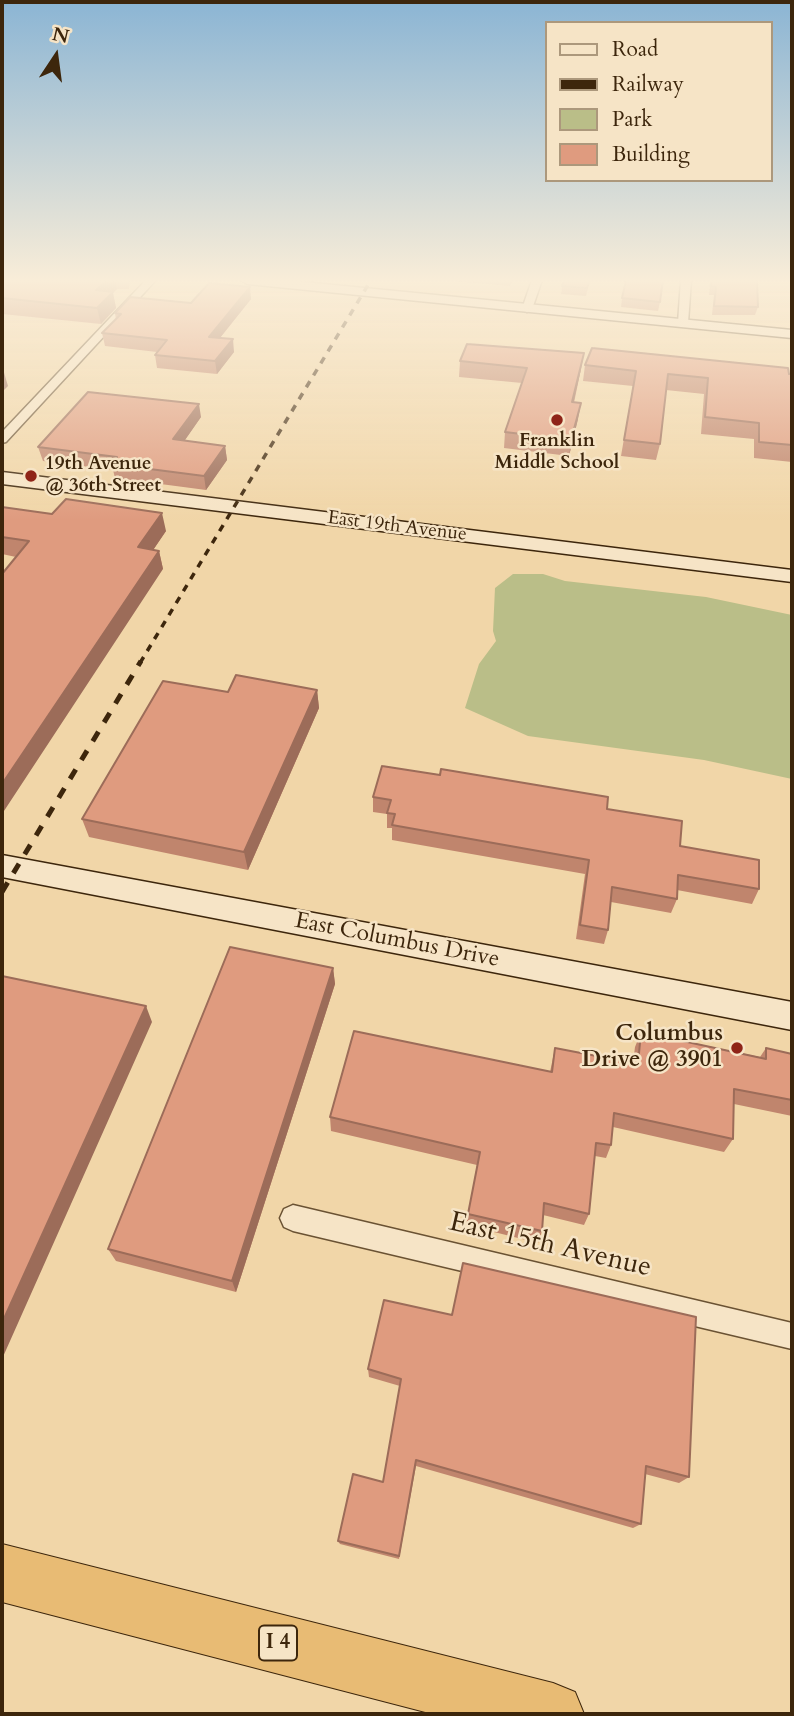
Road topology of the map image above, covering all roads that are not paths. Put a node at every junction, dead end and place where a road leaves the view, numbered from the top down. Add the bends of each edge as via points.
1 (76, 360) edge
2 (2, 439) edge
3 (2, 478) edge
4 (792, 576) edge
5 (2, 866) edge
6 (792, 1016) edge
7 (293, 1218) dead end
8 (792, 1336) edge
9 (2, 1573) edge
10 (553, 1714) edge

1 - 2 street
3 - 4 main road, East 19th Avenue
5 - 6 main road, East Columbus Drive
7 - 8 street, East 15th Avenue
9 - 10 highway, I 4

